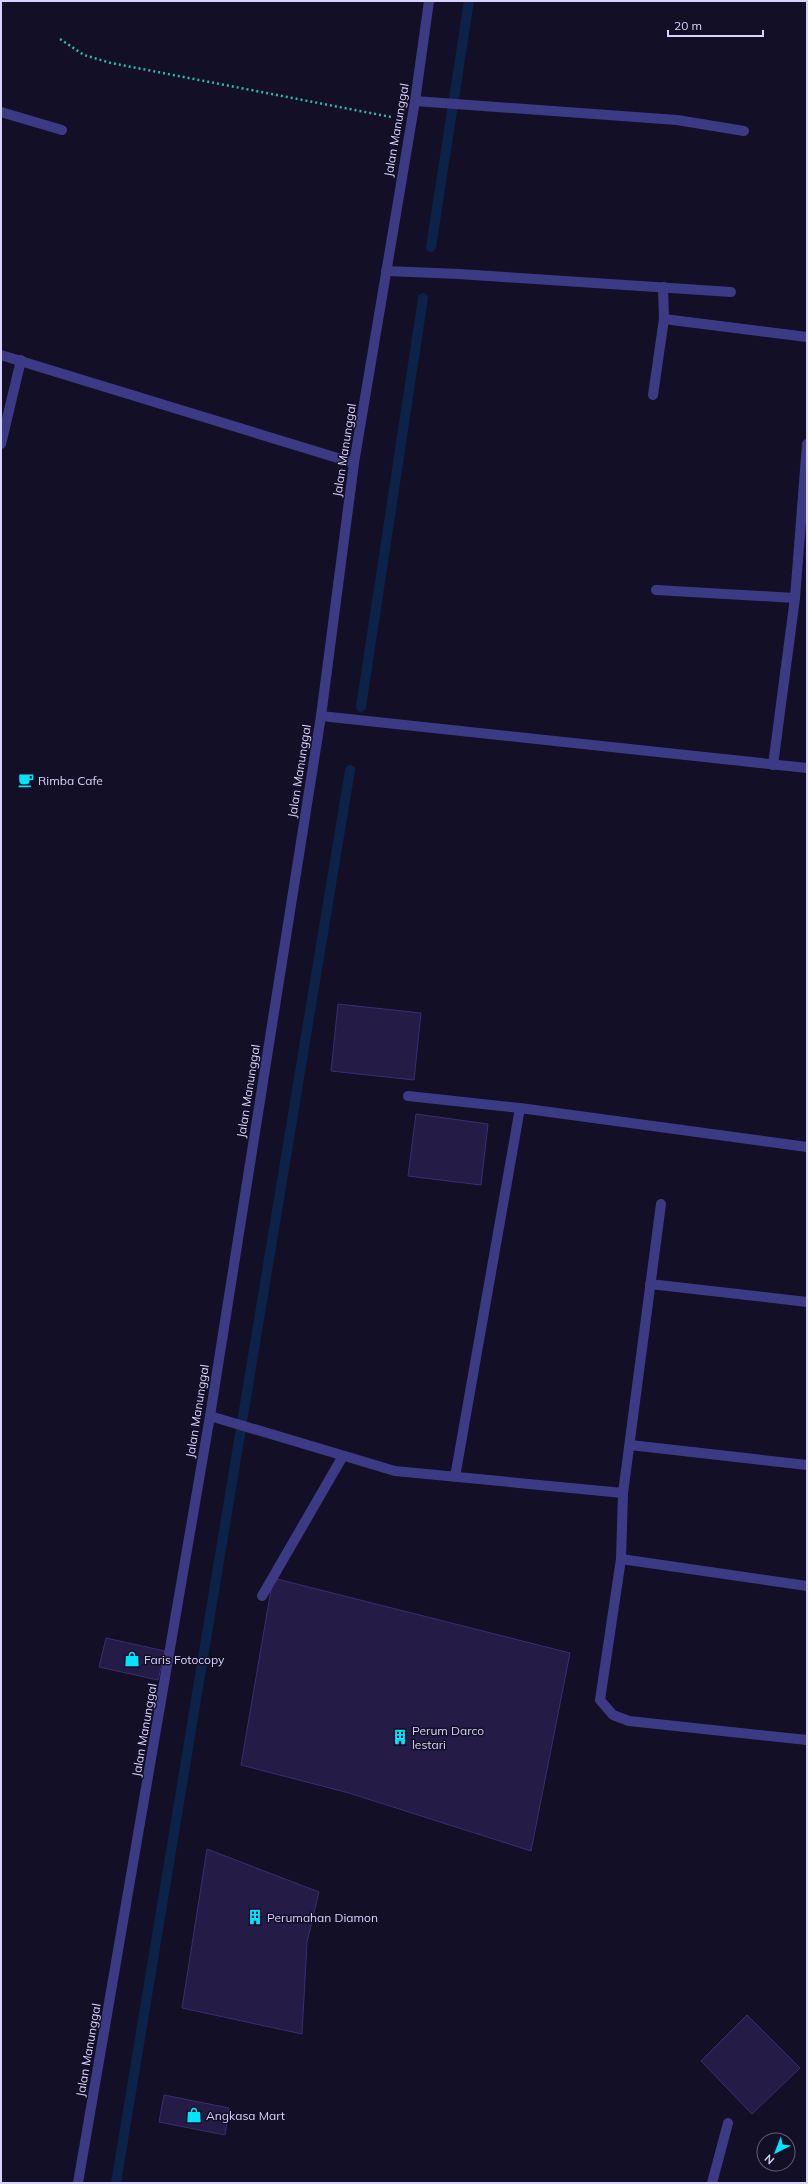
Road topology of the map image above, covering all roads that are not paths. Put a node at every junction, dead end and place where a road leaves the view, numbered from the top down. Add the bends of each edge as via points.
1 (429, 1) edge
2 (415, 101) junction
3 (1, 112) edge
4 (62, 130) dead end
5 (744, 131) dead end
6 (386, 271) junction
7 (663, 288) junction
8 (731, 292) dead end
9 (664, 319) junction
10 (807, 337) edge
11 (1, 355) edge
12 (21, 360) junction
13 (653, 396) dead end
14 (1, 444) edge
15 (807, 444) edge
16 (354, 463) junction
17 (656, 590) dead end
18 (795, 598) junction
19 (320, 716) junction
20 (773, 765) junction
21 (807, 768) edge
22 (408, 1096) dead end
23 (520, 1108) junction
24 (807, 1147) edge
25 (661, 1204) dead end
26 (650, 1284) junction
27 (807, 1302) edge
28 (210, 1416) junction
29 (630, 1446) junction
30 (343, 1456) junction
31 (807, 1465) edge
32 (455, 1477) junction
33 (623, 1493) junction
34 (621, 1559) junction
35 (807, 1586) edge
36 (262, 1596) dead end
37 (807, 1740) edge
38 (728, 2123) dead end
39 (78, 2183) edge
40 (712, 2183) edge

1 - 2 street, Jalan Manunggal
2 - 5 street via 677,120
2 - 6 street, Jalan Manunggal
3 - 4 street
6 - 7 street
6 - 16 street, Jalan Manunggal
7 - 8 street
7 - 9 street
9 - 10 street
9 - 13 street
11 - 12 street
12 - 14 street
12 - 16 street
15 - 18 street
16 - 19 street, Jalan Manunggal
17 - 18 street
18 - 20 street
19 - 20 street
19 - 28 street, Jalan Manunggal
20 - 21 street
22 - 23 street
23 - 24 street
23 - 32 street
25 - 26 street
26 - 27 street
26 - 29 street
28 - 30 street
28 - 39 street, Jalan Manunggal
29 - 31 street
29 - 33 street
30 - 32 street via 396,1471
30 - 36 street
32 - 33 street
33 - 34 street
34 - 35 street
34 - 37 street via 600,1700 613,1715 629,1721
38 - 40 street

